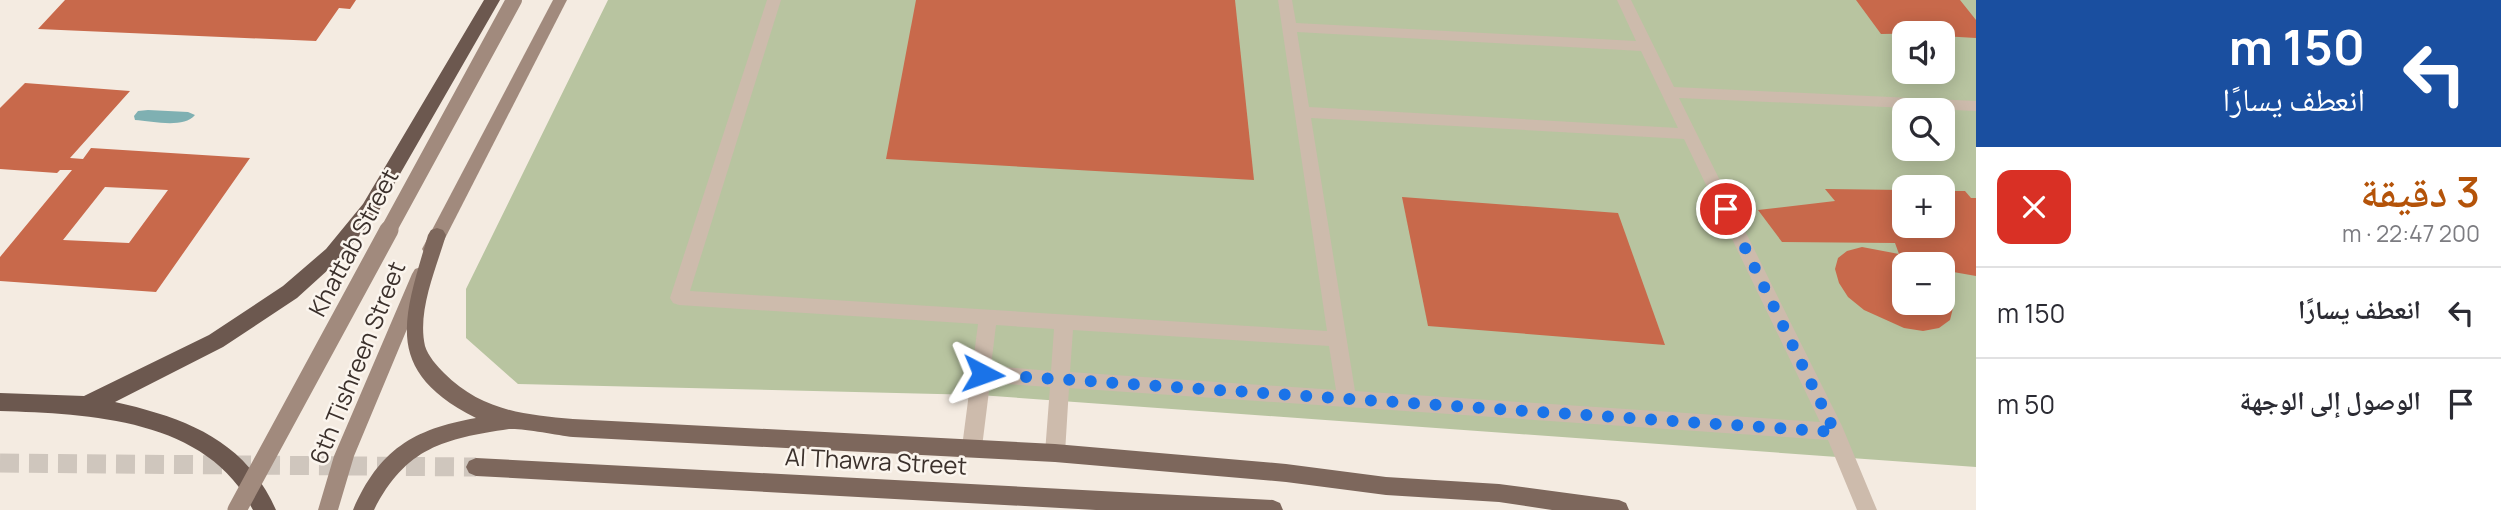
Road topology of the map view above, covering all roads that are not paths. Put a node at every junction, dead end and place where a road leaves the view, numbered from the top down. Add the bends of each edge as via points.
1 (492, 0) edge
2 (514, 0) edge
3 (560, 0) edge
4 (774, 0) edge
5 (1285, 0) edge
6 (1624, 0) edge
7 (1290, 27) junction
8 (1647, 46) junction
9 (1669, 92) junction
10 (1976, 106) edge
11 (1303, 112) junction
12 (1690, 134) junction
13 (437, 235) junction
14 (988, 317) junction
15 (1064, 322) junction
16 (1338, 339) junction
17 (983, 374) junction
18 (1062, 379) junction
19 (1347, 399) junction
20 (0, 402) edge
21 (86, 406) junction
22 (510, 422) junction
23 (1835, 432) junction
24 (972, 447) junction
25 (1055, 453) junction
26 (477, 467) tunnel mouth
27 (237, 510) edge
28 (265, 510) edge
29 (328, 510) edge
30 (363, 510) edge
31 (1273, 510) edge
32 (1619, 510) edge
33 (1867, 510) edge

1 - 21 highway via 370,209 333,254 290,292 216,341
2 - 27 main road, Khattab Street, bridge
3 - 13 main road, 6th Tishreen Street
4 - 14 lane via 679,298
5 - 7 lane
6 - 8 lane
7 - 8 lane
7 - 11 lane
8 - 9 lane
9 - 10 lane
9 - 12 lane
11 - 12 lane
11 - 16 lane
12 - 23 lane
13 - 22 main road via 415,322 416,349 454,395 480,413
13 - 29 main road, 6th Tishreen Street via 344,456
14 - 15 lane
14 - 17 lane
15 - 16 lane
15 - 18 lane
16 - 19 lane
17 - 18 lane
17 - 24 lane
18 - 19 lane
18 - 25 lane
19 - 23 lane
20 - 21 highway
21 - 28 highway via 153,421 207,444 241,468
22 - 24 main road
22 - 30 main road via 456,428 428,437 401,455 376,482
23 - 33 lane
24 - 25 main road
25 - 32 main road via 1499,493
26 - 31 main road, Al Thawra Street

